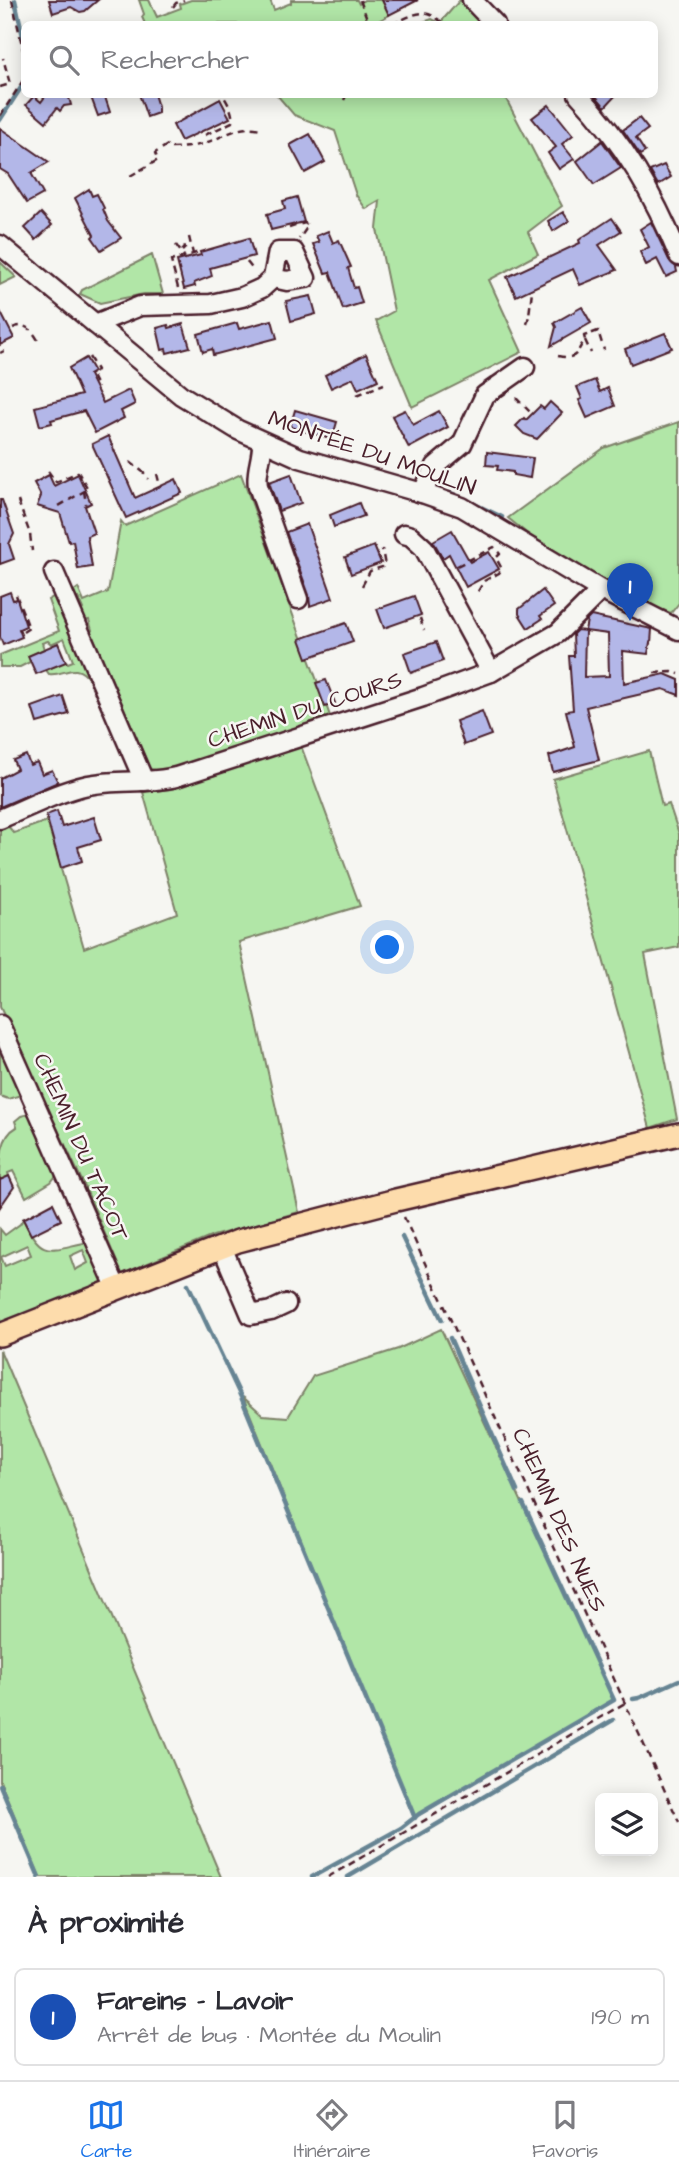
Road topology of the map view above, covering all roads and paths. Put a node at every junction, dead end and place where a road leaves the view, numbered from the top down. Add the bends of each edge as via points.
1 (12, 0) edge
2 (184, 0) edge
3 (360, 0) edge
4 (472, 0) edge
5 (173, 7) dead end
6 (368, 21) edge
7 (400, 21) edge
8 (441, 21) edge
9 (492, 21) edge
10 (21, 40) edge
11 (3, 58) dead end
12 (21, 84) edge
13 (0, 87) edge
14 (224, 98) edge
15 (581, 98) edge
16 (0, 116) edge
17 (216, 129) junction
18 (263, 130) dead end
19 (205, 135) dead end
20 (219, 137) junction
21 (130, 176) dead end
22 (289, 228) dead end
23 (189, 237) dead end
24 (298, 240) dead end
25 (184, 243) dead end
26 (0, 245) edge
27 (176, 245) dead end
28 (201, 250) dead end
29 (182, 251) junction
30 (193, 254) junction
31 (679, 256) edge
32 (185, 257) junction
33 (247, 262) dead end
34 (254, 271) dead end
35 (273, 278) dead end
36 (532, 291) dead end
37 (180, 292) dead end
38 (95, 324) junction
39 (527, 324) dead end
40 (13, 328) dead end
41 (585, 340) junction
42 (39, 342) dead end
43 (604, 350) dead end
44 (591, 352) dead end
45 (558, 356) dead end
46 (89, 357) dead end
47 (525, 367) dead end
48 (384, 384) dead end
49 (98, 388) dead end
50 (357, 395) dead end
51 (516, 398) dead end
52 (530, 412) dead end
53 (262, 442) junction
54 (130, 461) dead end
55 (48, 471) dead end
56 (157, 474) dead end
57 (148, 479) dead end
58 (159, 482) dead end
59 (84, 491) junction
60 (422, 493) junction
61 (18, 501) dead end
62 (86, 504) dead end
63 (57, 508) dead end
64 (404, 534) dead end
65 (382, 550) dead end
66 (32, 551) dead end
67 (457, 566) dead end
68 (54, 572) dead end
69 (362, 586) dead end
70 (601, 590) junction
71 (477, 593) dead end
72 (16, 595) dead end
73 (298, 599) dead end
74 (420, 618) dead end
75 (678, 629) edge
76 (424, 631) dead end
77 (23, 632) dead end
78 (491, 672) junction
79 (654, 673) dead end
80 (679, 674) edge
81 (144, 781) junction
82 (0, 819) edge
83 (0, 1025) edge
84 (679, 1134) edge
85 (411, 1231) dead end
86 (222, 1247) junction
87 (117, 1289) junction
88 (286, 1304) dead end
89 (0, 1335) edge
90 (625, 1703) junction
91 (679, 1822) edge
92 (328, 1877) edge

1 - 10 path
2 - 5 path
3 - 6 path
4 - 9 street
7 - 8 path via 424,12
11 - 13 path via 10,84
12 - 16 path
14 - 17 path via 232,122
15 - 31 street via 624,148
17 - 19 path
17 - 20 path
18 - 20 path via 244,128
20 - 21 path via 170,146 155,153 158,160
22 - 24 path via 308,226
23 - 30 path
25 - 29 path
26 - 38 street, MONTÉE DU MOULIN
27 - 29 path
28 - 30 path
29 - 32 path
30 - 32 path
32 - 37 path via 171,261
33 - 34 path
35 - 38 street via 242,297 211,304 141,306
36 - 39 path
38 - 53 street, MONTÉE DU MOULIN via 181,395
40 - 42 path via 27,327
41 - 43 path via 584,336 598,331
41 - 44 path
41 - 45 path via 577,354
46 - 49 path via 97,370 92,376
47 - 60 street via 485,395 462,444 436,466
48 - 50 path
51 - 52 path
53 - 60 street, MONTÉE DU MOULIN via 300,458
53 - 73 street via 258,486
54 - 57 path
55 - 59 path via 56,482 78,472 88,489
56 - 58 path
59 - 62 path
59 - 63 path
60 - 70 street, MONTÉE DU MOULIN via 462,507
61 - 66 path
64 - 78 street via 424,548
65 - 69 path via 385,566 370,571
67 - 71 path via 494,547 500,554 496,558 502,569 484,581
68 - 81 street
70 - 75 street, MONTÉE DU MOULIN
70 - 78 street, CHEMIN DU COURS via 558,633
72 - 77 path via 29,628
74 - 76 path
78 - 81 street, CHEMIN DU COURS via 214,765 161,781
79 - 80 path
81 - 82 street, CHEMIN DU COURS via 89,785
83 - 87 street, CHEMIN DU TACOT
84 - 86 main road via 396,1200
85 - 90 path, CHEMIN DES NUES
86 - 87 main road
86 - 88 street via 251,1315
87 - 89 main road
90 - 91 path, CHEMIN DES NUES
90 - 92 path

